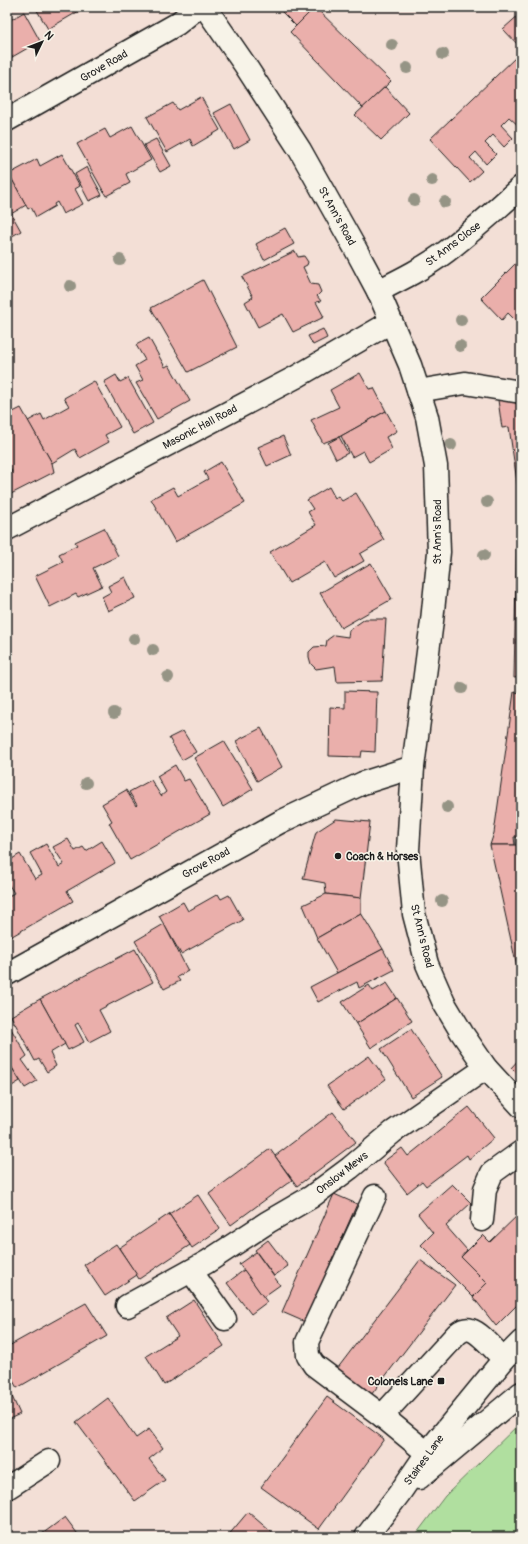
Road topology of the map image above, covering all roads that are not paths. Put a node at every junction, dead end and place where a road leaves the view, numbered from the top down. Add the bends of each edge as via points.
1 (198, 7) edge
2 (205, 7) edge
3 (7, 120) edge
4 (521, 187) edge
5 (378, 291) junction
6 (391, 322) junction
7 (418, 391) junction
8 (521, 392) edge
9 (7, 529) edge
10 (413, 767) junction
11 (7, 974) edge
12 (486, 1068) junction
13 (521, 1106) edge
14 (521, 1152) edge
15 (374, 1196) dead end
16 (482, 1220) dead end
17 (191, 1271) junction
18 (127, 1306) dead end
19 (225, 1319) dead end
20 (521, 1342) edge
21 (504, 1359) junction
22 (521, 1393) edge
23 (382, 1416) junction
24 (427, 1453) junction
25 (49, 1461) dead end
26 (7, 1488) edge
27 (399, 1494) junction
28 (366, 1537) edge

1 - 3 street, Grove Road via 177,24
2 - 5 street, St Ann's Road via 300,150
4 - 5 street, St Anns Close via 446,252
5 - 6 street, St Ann's Road
6 - 7 street, St Ann's Road via 410,365
6 - 9 street, Masonic Hall Road via 296,377
7 - 8 street via 465,383
7 - 10 street, St Ann's Road via 427,417 436,466 439,552
10 - 11 street, Grove Road via 363,784 280,822
10 - 12 street, St Ann's Road via 408,850 414,914 427,964 442,998 462,1034
12 - 13 street, St Ann's Road
12 - 17 street, Onslow Mews via 393,1132 311,1197
14 - 16 street via 492,1173 485,1189
15 - 23 street via 307,1342 307,1350 314,1365
17 - 18 street, Onslow Mews
17 - 19 street
20 - 21 street, Staines Lane
21 - 23 street via 477,1333 470,1329 463,1330
21 - 24 street, Staines Lane
22 - 27 street, Staines Lane
23 - 24 street
24 - 27 street, Staines Lane
25 - 26 street
27 - 28 street

